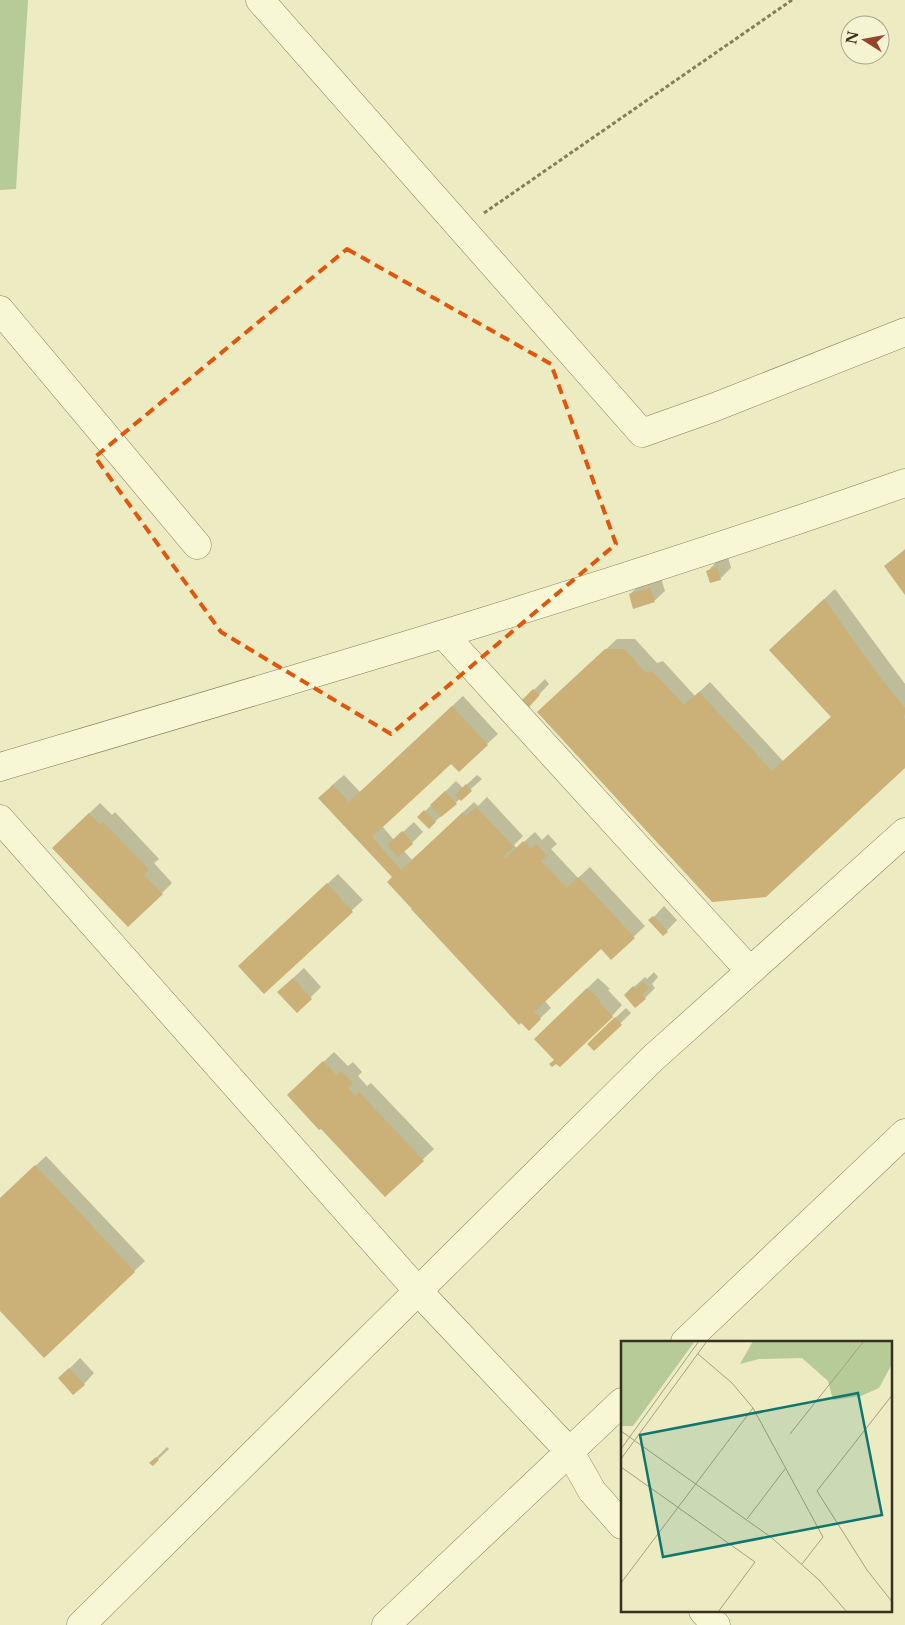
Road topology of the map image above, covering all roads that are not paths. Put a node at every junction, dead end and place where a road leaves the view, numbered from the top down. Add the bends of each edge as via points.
1 (260, 0) edge
2 (0, 310) edge
3 (905, 332) edge
4 (905, 483) edge
5 (197, 545) dead end
6 (444, 635) junction
7 (0, 767) edge
8 (0, 819) edge
9 (905, 832) edge
10 (750, 971) junction
11 (905, 1133) edge
12 (418, 1291) junction
13 (686, 1341) edge
14 (621, 1403) edge
15 (570, 1452) junction
16 (621, 1524) edge
17 (704, 1612) edge
18 (81, 1625) edge
19 (386, 1625) edge
20 (716, 1625) edge

1 - 3 street via 642,434
2 - 5 street
4 - 6 street
6 - 7 street
6 - 10 street
8 - 12 street
9 - 10 street
10 - 12 street via 652,1059
11 - 13 street
12 - 15 street
12 - 18 street
14 - 15 street
15 - 16 street via 592,1491
15 - 19 street
17 - 20 street

